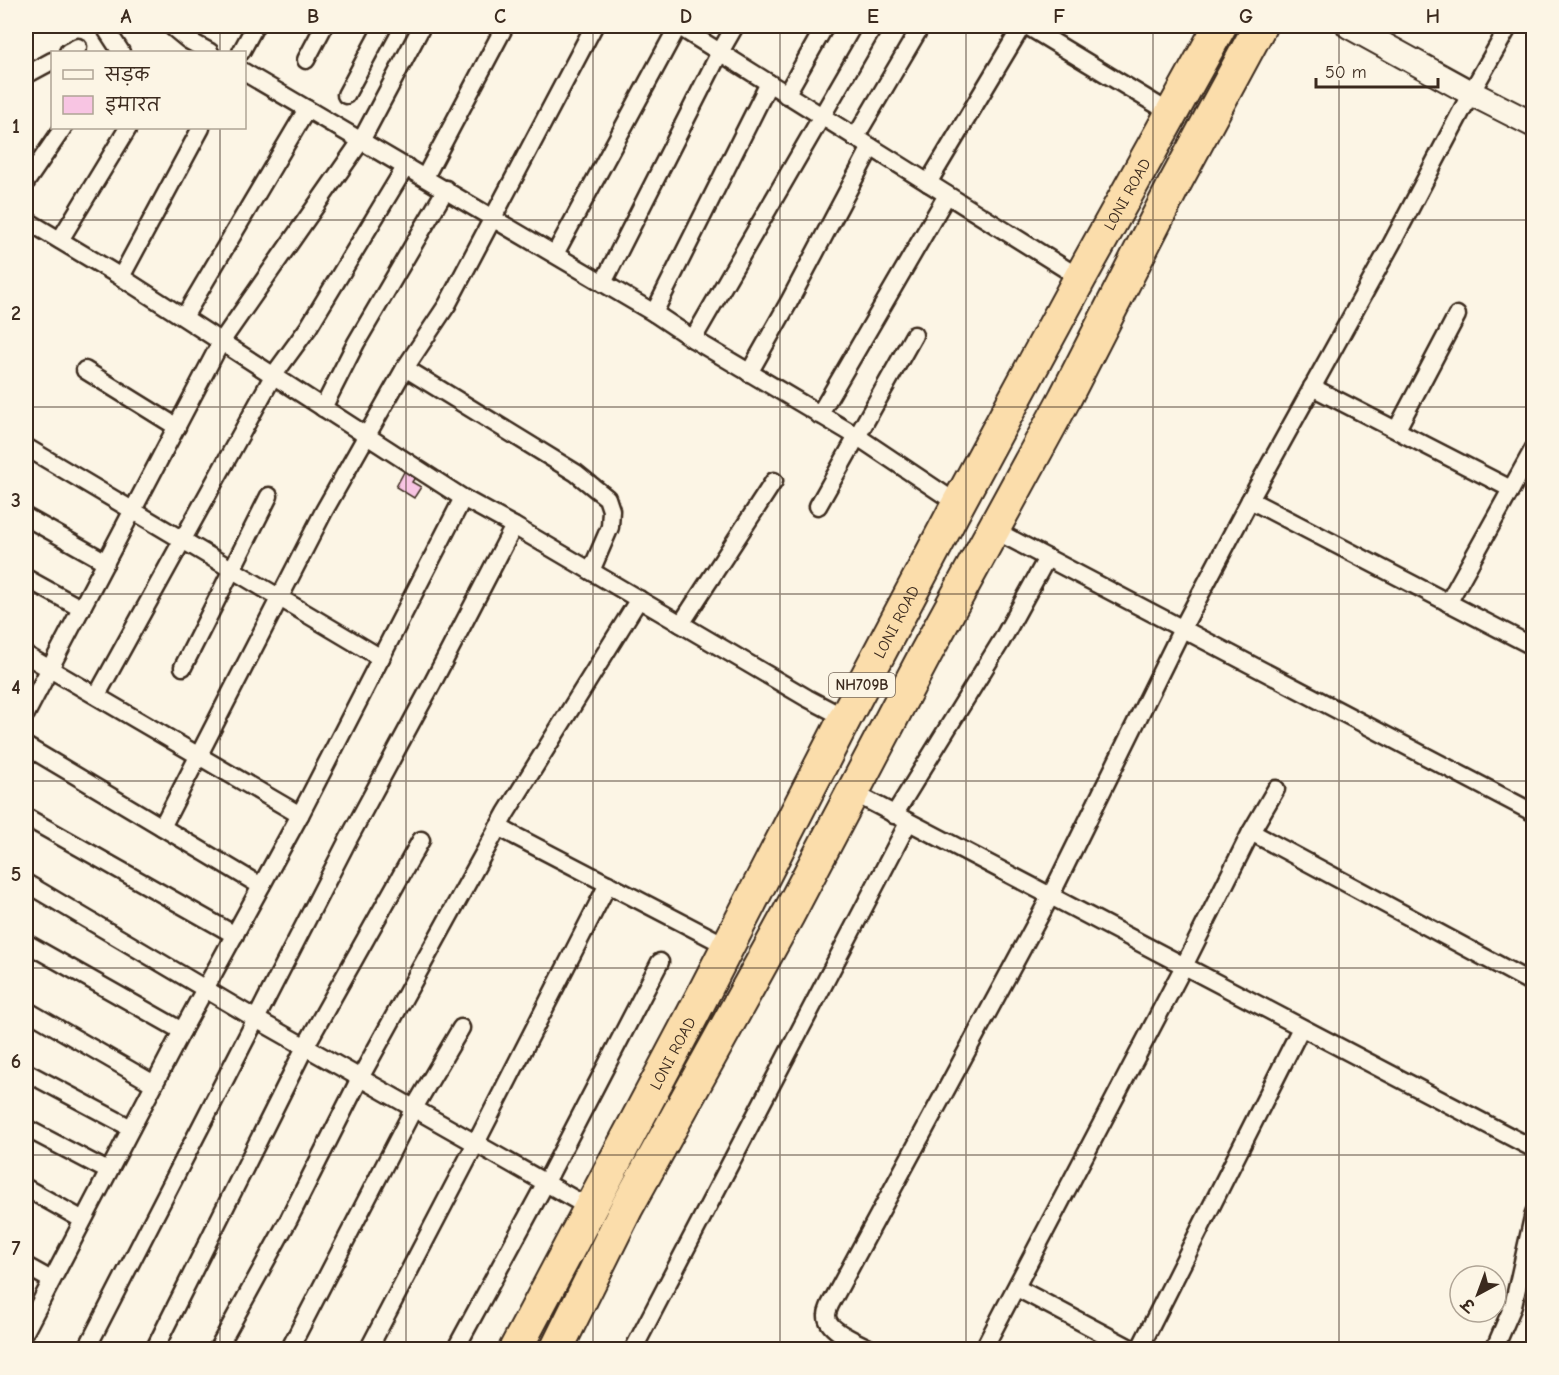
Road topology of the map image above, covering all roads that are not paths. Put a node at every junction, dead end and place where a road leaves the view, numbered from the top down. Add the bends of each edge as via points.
1 (104, 26) edge
2 (255, 26) edge
3 (324, 26) edge
4 (382, 26) edge
5 (422, 26) edge
6 (506, 26) edge
7 (594, 26) edge
8 (678, 26) edge
9 (735, 26) edge
10 (825, 26) edge
11 (874, 26) edge
12 (921, 26) edge
13 (1022, 26) edge
14 (1027, 26) edge
15 (1220, 26) edge
16 (1260, 26) edge
17 (1349, 26) edge
18 (1509, 26) edge
19 (175, 27) edge
20 (120, 51) edge
21 (209, 51) edge
22 (242, 51) edge
23 (720, 52) junction
24 (306, 60) dead end
25 (51, 62) edge
26 (246, 73) edge
27 (26, 75) edge
28 (769, 83) junction
29 (1471, 93) junction
30 (346, 95) dead end
31 (786, 95) junction
32 (308, 109) junction
33 (1172, 114) junction
34 (820, 116) junction
35 (1533, 125) edge
36 (62, 129) edge
37 (127, 129) edge
38 (197, 129) edge
39 (855, 138) junction
40 (361, 141) junction
41 (871, 147) junction
42 (406, 166) junction
43 (425, 177) junction
44 (26, 182) edge
45 (928, 183) junction
46 (446, 189) junction
47 (947, 195) junction
48 (493, 217) junction
49 (26, 220) edge
50 (60, 240) junction
51 (555, 254) junction
52 (121, 277) junction
53 (1080, 278) junction
54 (603, 283) junction
55 (654, 313) junction
56 (1457, 315) dead end
57 (184, 317) junction
58 (914, 335) dead end
59 (693, 339) junction
60 (221, 342) junction
61 (405, 368) junction
62 (85, 370) dead end
63 (749, 373) junction
64 (273, 376) junction
65 (1312, 387) junction
66 (323, 408) junction
67 (819, 415) junction
68 (177, 427) junction
69 (1396, 429) junction
70 (368, 437) junction
71 (858, 437) junction
72 (26, 447) edge
73 (1533, 448) edge
74 (774, 481) dead end
75 (1512, 489) junction
76 (269, 496) dead end
77 (463, 498) junction
78 (1250, 500) junction
79 (958, 504) junction
80 (818, 506) dead end
81 (133, 512) junction
82 (26, 517) edge
83 (514, 526) junction
84 (994, 530) junction
85 (181, 540) junction
86 (1047, 558) junction
87 (106, 562) junction
88 (231, 570) junction
89 (591, 571) junction
90 (26, 578) edge
91 (278, 598) junction
92 (639, 599) junction
93 (1448, 603) junction
94 (81, 609) junction
95 (681, 624) junction
96 (1182, 629) junction
97 (1533, 647) edge
98 (26, 655) edge
99 (381, 658) junction
100 (183, 667) dead end
101 (50, 669) junction
102 (97, 695) junction
103 (26, 714) edge
104 (845, 718) junction
105 (26, 746) edge
106 (200, 756) junction
107 (1276, 789) dead end
108 (852, 792) junction
109 (1533, 813) edge
110 (300, 815) junction
111 (26, 817) edge
112 (901, 819) junction
113 (162, 827) junction
114 (498, 827) junction
115 (1251, 832) junction
116 (420, 840) dead end
117 (26, 883) edge
118 (608, 884) junction
119 (261, 886) junction
120 (1050, 897) junction
121 (235, 935) junction
122 (26, 943) edge
123 (728, 946) junction
124 (660, 962) dead end
125 (1184, 966) junction
126 (1533, 984) edge
127 (205, 990) junction
128 (26, 1010) edge
129 (256, 1019) junction
130 (460, 1028) dead end
131 (1301, 1028) junction
132 (182, 1031) junction
133 (305, 1047) junction
134 (26, 1072) edge
135 (360, 1078) junction
136 (154, 1084) junction
137 (414, 1108) junction
138 (26, 1128) edge
139 (130, 1128) junction
140 (476, 1143) junction
141 (1533, 1149) edge
142 (108, 1171) junction
143 (545, 1184) junction
144 (26, 1188) edge
145 (590, 1208) junction
146 (1533, 1213) edge
147 (83, 1220) junction
148 (26, 1266) edge
149 (51, 1280) junction
150 (1017, 1288) junction
151 (26, 1330) edge
152 (86, 1350) edge
153 (154, 1350) edge
154 (217, 1350) edge
155 (289, 1350) edge
156 (368, 1350) edge
157 (455, 1350) edge
158 (515, 1350) edge
159 (556, 1350) edge
160 (633, 1350) edge
161 (873, 1350) edge
162 (983, 1350) edge
163 (1136, 1350) edge
164 (1494, 1350) edge

1 - 20 street
2 - 22 street
3 - 24 street
4 - 30 street
5 - 40 street
6 - 43 street
7 - 48 street
8 - 23 street
8 - 51 street
9 - 23 street
10 - 31 street
11 - 34 street
12 - 39 street
13 - 45 street
14 - 33 street
15 - 33 highway, LONI ROAD / NH709B
16 - 84 highway, NH709B
17 - 29 street
18 - 29 street
19 - 21 street
23 - 28 street
23 - 54 street
25 - 27 street
26 - 32 street
28 - 31 street
28 - 55 street
29 - 35 street
29 - 65 street
31 - 34 street
32 - 40 street
32 - 57 street
33 - 53 highway, LONI ROAD / NH709B
34 - 39 street
34 - 59 street
36 - 44 street
37 - 50 street
38 - 52 street
39 - 41 street
40 - 42 street
40 - 60 street
41 - 45 street
41 - 63 street
42 - 43 street
42 - 64 street via 308,328
43 - 46 street
45 - 47 street
46 - 48 street
46 - 66 street via 356,343
47 - 53 street
47 - 67 street
48 - 51 street
48 - 61 street via 447,305
49 - 50 street
50 - 52 street
51 - 54 street
52 - 57 street
53 - 79 highway, LONI ROAD / NH709B
54 - 55 street
55 - 59 street
56 - 69 street
57 - 60 street
58 - 71 street
59 - 63 street
60 - 64 street
60 - 68 street
61 - 70 street
61 - 89 street via 576,473 607,498 610,527
62 - 68 street
63 - 67 street
64 - 66 street
64 - 85 street
65 - 69 street
65 - 78 street
66 - 70 street
67 - 71 street
68 - 81 street
69 - 75 street
70 - 77 street
70 - 91 street
71 - 79 street
71 - 80 street
72 - 81 street
73 - 75 street
74 - 95 street
75 - 93 street
76 - 88 street
77 - 83 street
77 - 99 street
78 - 93 street
78 - 96 street
79 - 104 highway, LONI ROAD / NH709B
81 - 85 street
81 - 87 street
82 - 87 street
83 - 89 street
83 - 129 street
84 - 86 street
84 - 108 highway, NH709B
85 - 88 street
85 - 102 street
86 - 96 street
86 - 112 street
87 - 94 street
88 - 91 street
88 - 100 street
89 - 92 street
90 - 94 street
91 - 99 street
91 - 106 street
92 - 95 street
92 - 114 street
93 - 97 street
94 - 101 street
95 - 104 street
96 - 109 street
96 - 120 street
98 - 101 street
99 - 110 street
101 - 102 street
101 - 103 street
102 - 106 street
104 - 123 highway, LONI ROAD / NH709B
105 - 113 street
106 - 110 street
106 - 113 street
107 - 115 street
108 - 112 street
108 - 159 highway, NH709B via 627,1207
110 - 119 street
111 - 121 street
112 - 120 street
112 - 160 street
113 - 119 street
114 - 118 street
114 - 135 street
115 - 125 street
115 - 126 street
116 - 133 street
117 - 127 street
118 - 123 street
118 - 140 street
119 - 121 street
120 - 125 street
120 - 161 street via 830,1305 829,1323
121 - 127 street
122 - 132 street
123 - 145 highway, LONI ROAD / NH709B
124 - 143 street
125 - 131 street
125 - 150 street
127 - 129 street
127 - 132 street
128 - 136 street
129 - 133 street
129 - 152 street
130 - 137 street
131 - 141 street
131 - 163 street
132 - 136 street
133 - 135 street
133 - 153 street
134 - 139 street
135 - 137 street
135 - 154 street
136 - 139 street
137 - 140 street
137 - 155 street
138 - 142 street
139 - 142 street
140 - 143 street
140 - 156 street
142 - 147 street
143 - 145 street
143 - 157 street
144 - 147 street
145 - 158 highway, LONI ROAD / NH709B
146 - 164 street via 1513,1306
147 - 149 street
148 - 149 street
149 - 151 street
150 - 162 street
150 - 163 street

